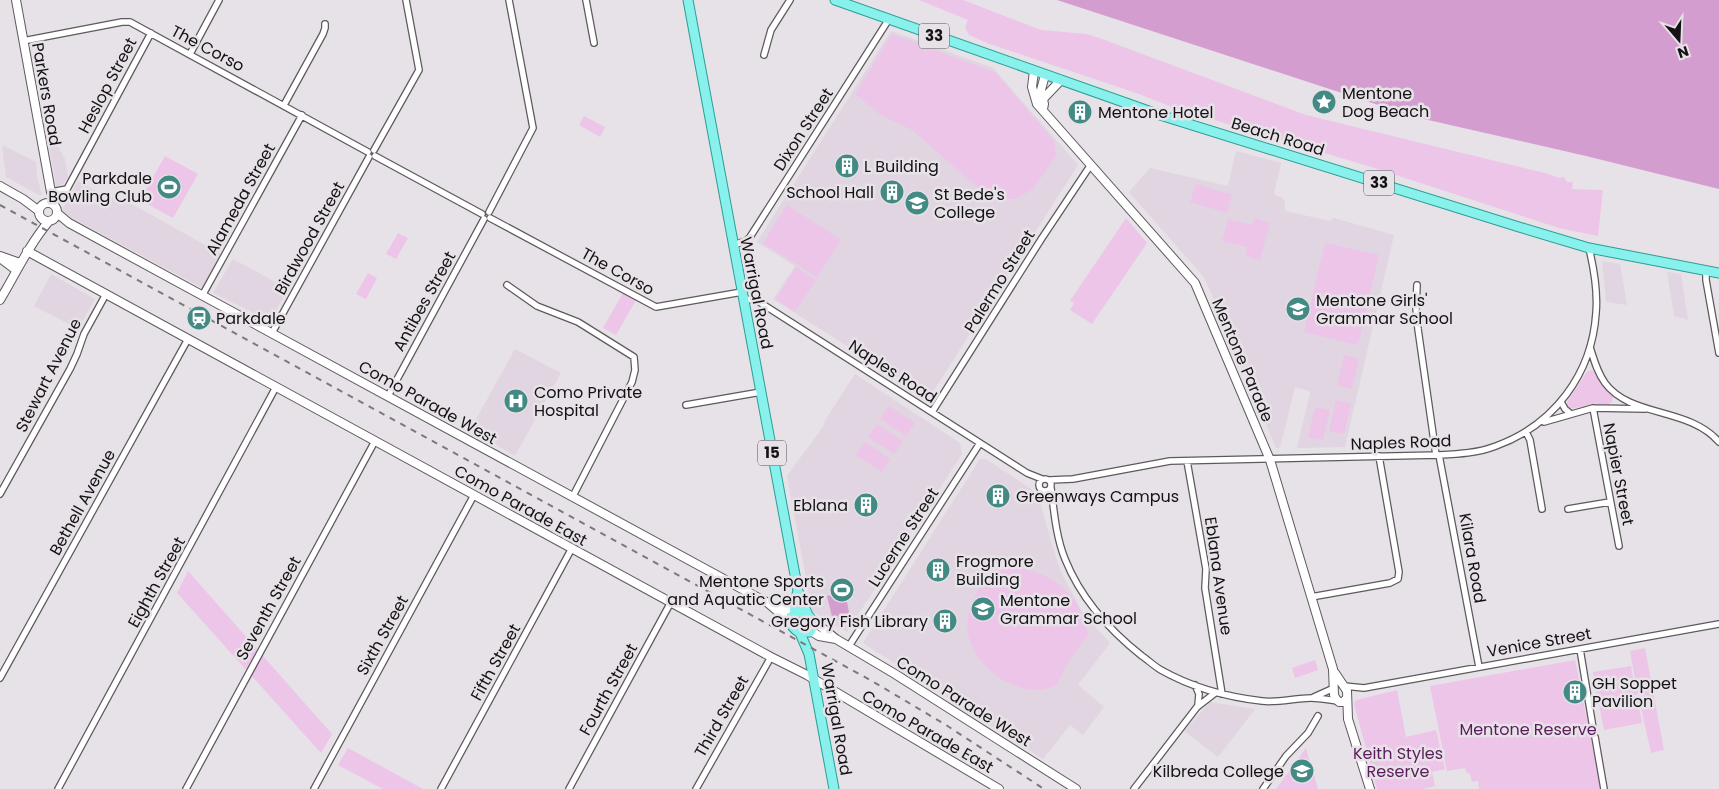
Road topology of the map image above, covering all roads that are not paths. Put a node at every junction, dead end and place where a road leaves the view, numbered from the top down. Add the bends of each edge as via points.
1 (16, 0) edge
2 (219, 0) edge
3 (406, 0) edge
4 (509, 0) edge
5 (586, 0) edge
6 (688, 0) edge
7 (790, 0) edge
8 (835, 0) edge
9 (889, 19) junction
10 (325, 24) dead end
11 (151, 33) junction
12 (23, 41) junction
13 (594, 43) dead end
14 (190, 54) junction
15 (764, 55) dead end
16 (1034, 71) junction
17 (1044, 75) junction
18 (1061, 80) junction
19 (1043, 99) junction
20 (284, 104) junction
21 (1043, 109) junction
22 (302, 115) junction
23 (372, 154) junction
24 (1090, 166) junction
25 (0, 186) edge
26 (51, 192) junction
27 (48, 211) junction
28 (486, 216) junction
29 (733, 244) junction
30 (1589, 248) junction
31 (27, 251) junction
32 (0, 257) edge
33 (18, 267) junction
34 (1706, 270) junction
35 (1719, 273) edge
36 (507, 285) dead end
37 (1417, 285) dead end
38 (106, 294) junction
39 (743, 295) junction
40 (202, 296) junction
41 (0, 300) edge
42 (272, 333) junction
43 (188, 339) junction
44 (1590, 347) junction
45 (1719, 353) edge
46 (276, 387) junction
47 (761, 392) junction
48 (1615, 393) junction
49 (388, 396) junction
50 (1561, 402) junction
51 (686, 405) dead end
52 (1593, 408) junction
53 (1613, 408) junction
54 (1650, 409) junction
55 (932, 412) junction
56 (1571, 414) junction
57 (1540, 423) junction
58 (1526, 432) junction
59 (1718, 438) edge
60 (375, 441) junction
61 (980, 443) junction
62 (1438, 455) junction
63 (1378, 456) junction
64 (1270, 460) junction
65 (1188, 461) junction
66 (1027, 473) junction
67 (1042, 479) junction
68 (1039, 486) junction
69 (1049, 486) junction
70 (0, 494) edge
71 (474, 495) junction
72 (573, 496) junction
73 (1610, 502) junction
74 (1542, 508) dead end
75 (1568, 510) dead end
76 (1619, 546) dead end
77 (572, 548) junction
78 (798, 591) junction
79 (1311, 597) junction
80 (671, 602) junction
81 (809, 616) junction
82 (793, 617) junction
83 (1719, 624) edge
84 (807, 632) junction
85 (836, 639) junction
86 (849, 646) junction
87 (1580, 649) junction
88 (771, 658) junction
89 (1479, 667) junction
90 (1333, 669) junction
91 (0, 678) edge
92 (814, 680) junction
93 (1195, 685) junction
94 (1343, 686) junction
95 (1334, 688) junction
96 (1364, 688) junction
97 (1219, 694) junction
98 (1312, 698) junction
99 (1342, 700) junction
100 (1197, 707) junction
101 (1318, 716) dead end
102 (1594, 728) dead end
103 (1595, 737) dead end
104 (698, 788) edge
105 (996, 788) edge
106 (58, 789) edge
107 (186, 789) edge
108 (314, 789) edge
109 (441, 789) edge
110 (569, 789) edge
111 (834, 789) edge
112 (1076, 789) edge
113 (1134, 789) edge
114 (1263, 789) edge
115 (1370, 789) edge
116 (1604, 789) edge

1 - 12 street, Parkers Road
2 - 14 street
3 - 23 street, Birdwood Street via 419,70
4 - 28 street, Antibes Street via 533,128
5 - 13 street
6 - 29 main road, Warrigal Road / 15
7 - 15 street via 771,30
8 - 9 main road, Beach Road / 33
9 - 16 main road, Beach Road / 33
9 - 29 street, Dixon Street via 750,237 746,242
10 - 20 street via 323,34
11 - 12 street, The Corso via 130,22 122,22
11 - 14 street, The Corso
11 - 26 street, Heslop Street via 67,188
12 - 26 street, Parkers Road
14 - 20 street, The Corso
16 - 17 main road, Beach Road / 33
16 - 21 street, Mentone Parade via 1032,90 1037,104
17 - 18 main road, Beach Road / 33
17 - 19 street
18 - 19 street
18 - 30 main road, Beach Road / 33 via 1220,134
19 - 21 street
20 - 22 street, The Corso
21 - 24 street, Mentone Parade
22 - 23 street, The Corso
22 - 40 street, Alameda Street
23 - 28 street, The Corso
23 - 42 street, Birdwood Street
24 - 55 street, Palermo Street
24 - 64 street, Mentone Parade via 1196,283
25 - 27 street, Como Parade West
26 - 27 street
27 - 31 street
27 - 40 street, Como Parade West
28 - 39 street, The Corso via 656,307
28 - 49 street, Antibes Street
29 - 39 main road, Warrigal Road / 15
30 - 34 main road, Beach Road / 33
30 - 44 street, Naples Road via 1597,295
31 - 33 street
31 - 38 street, Como Parade East
32 - 33 street
33 - 41 street
34 - 35 main road, Beach Road / 33
34 - 45 street
36 - 72 street via 537,306 578,322 634,357 632,382
37 - 62 street, Kilara Road via 1418,329
38 - 43 street, Como Parade East
38 - 70 street, Stewart Avenue via 84,334 78,354
39 - 47 main road, Warrigal Road / 15
39 - 55 street, Naples Road via 756,300
40 - 42 street, Como Parade West
42 - 49 street, Como Parade West
43 - 46 street, Como Parade East
43 - 91 street, Bethell Avenue
44 - 48 street via 1600,376
44 - 50 street, Naples Road via 1581,370
46 - 60 street, Como Parade East
46 - 106 street, Eighth Street
47 - 51 street
47 - 78 main road, Warrigal Road / 15
48 - 53 street
48 - 54 street
49 - 72 street, Como Parade West
50 - 56 street
50 - 57 street, Naples Road
52 - 53 street
52 - 56 street
52 - 73 street, Napier Street
53 - 54 street
54 - 59 street via 1690,421
55 - 61 street, Naples Road
56 - 57 street
57 - 58 street, Naples Road
58 - 62 street, Naples Road via 1481,450
58 - 74 street
60 - 71 street, Como Parade East
60 - 107 street, Seventh Street
61 - 66 street, Naples Road
61 - 86 street, Lucerne Street
62 - 63 street, Naples Road
62 - 89 street, Kilara Road
63 - 64 street, Naples Road
63 - 79 street via 1398,579
64 - 65 street, Naples Road
64 - 79 street, Mentone Parade
65 - 69 street, Naples Road via 1170,461
65 - 97 street, Eblana Avenue via 1206,569 1205,588
66 - 67 street, Naples Road
66 - 68 street, Naples Road
67 - 68 street
67 - 69 street, Naples Road
68 - 69 street, Naples Road
69 - 93 street via 1065,558 1094,610 1124,642 1160,670
71 - 77 street, Como Parade East
71 - 108 street, Sixth Street
72 - 82 street, Como Parade West
73 - 75 street
73 - 76 street, Napier Street
77 - 80 street, Como Parade East
77 - 109 street, Fifth Street
78 - 81 main road, Warrigal Road / 15
78 - 82 main road, Warrigal Road / 15
79 - 90 street, Mentone Parade
80 - 88 street, Como Parade East
80 - 110 street, Fourth Street
81 - 82 main road
81 - 84 main road, 15 via 813,626
81 - 85 street, Como Parade West
82 - 84 main road via 796,631
83 - 87 street, Venice Street
84 - 85 street, Como Parade West
84 - 92 main road, Warrigal Road / 15 via 811,642 809,654
85 - 86 street, Como Parade West
86 - 112 street, Como Parade West
87 - 89 street, Venice Street
87 - 102 street
88 - 92 street, Como Parade East
88 - 104 street, Third Street
89 - 96 street, Venice Street
90 - 94 street, Mentone Parade
90 - 95 street, Mentone Parade
92 - 105 street, Como Parade East
92 - 111 main road, Warrigal Road / 15
93 - 97 street
93 - 100 street via 1199,694
94 - 95 street
94 - 96 street, Venice Street
94 - 99 street via 1347,692
95 - 98 street
95 - 99 street via 1334,696
96 - 99 street, Venice Street
97 - 98 street via 1263,701
97 - 100 street
98 - 99 street
99 - 115 street
100 - 113 street
101 - 114 street
103 - 116 street

